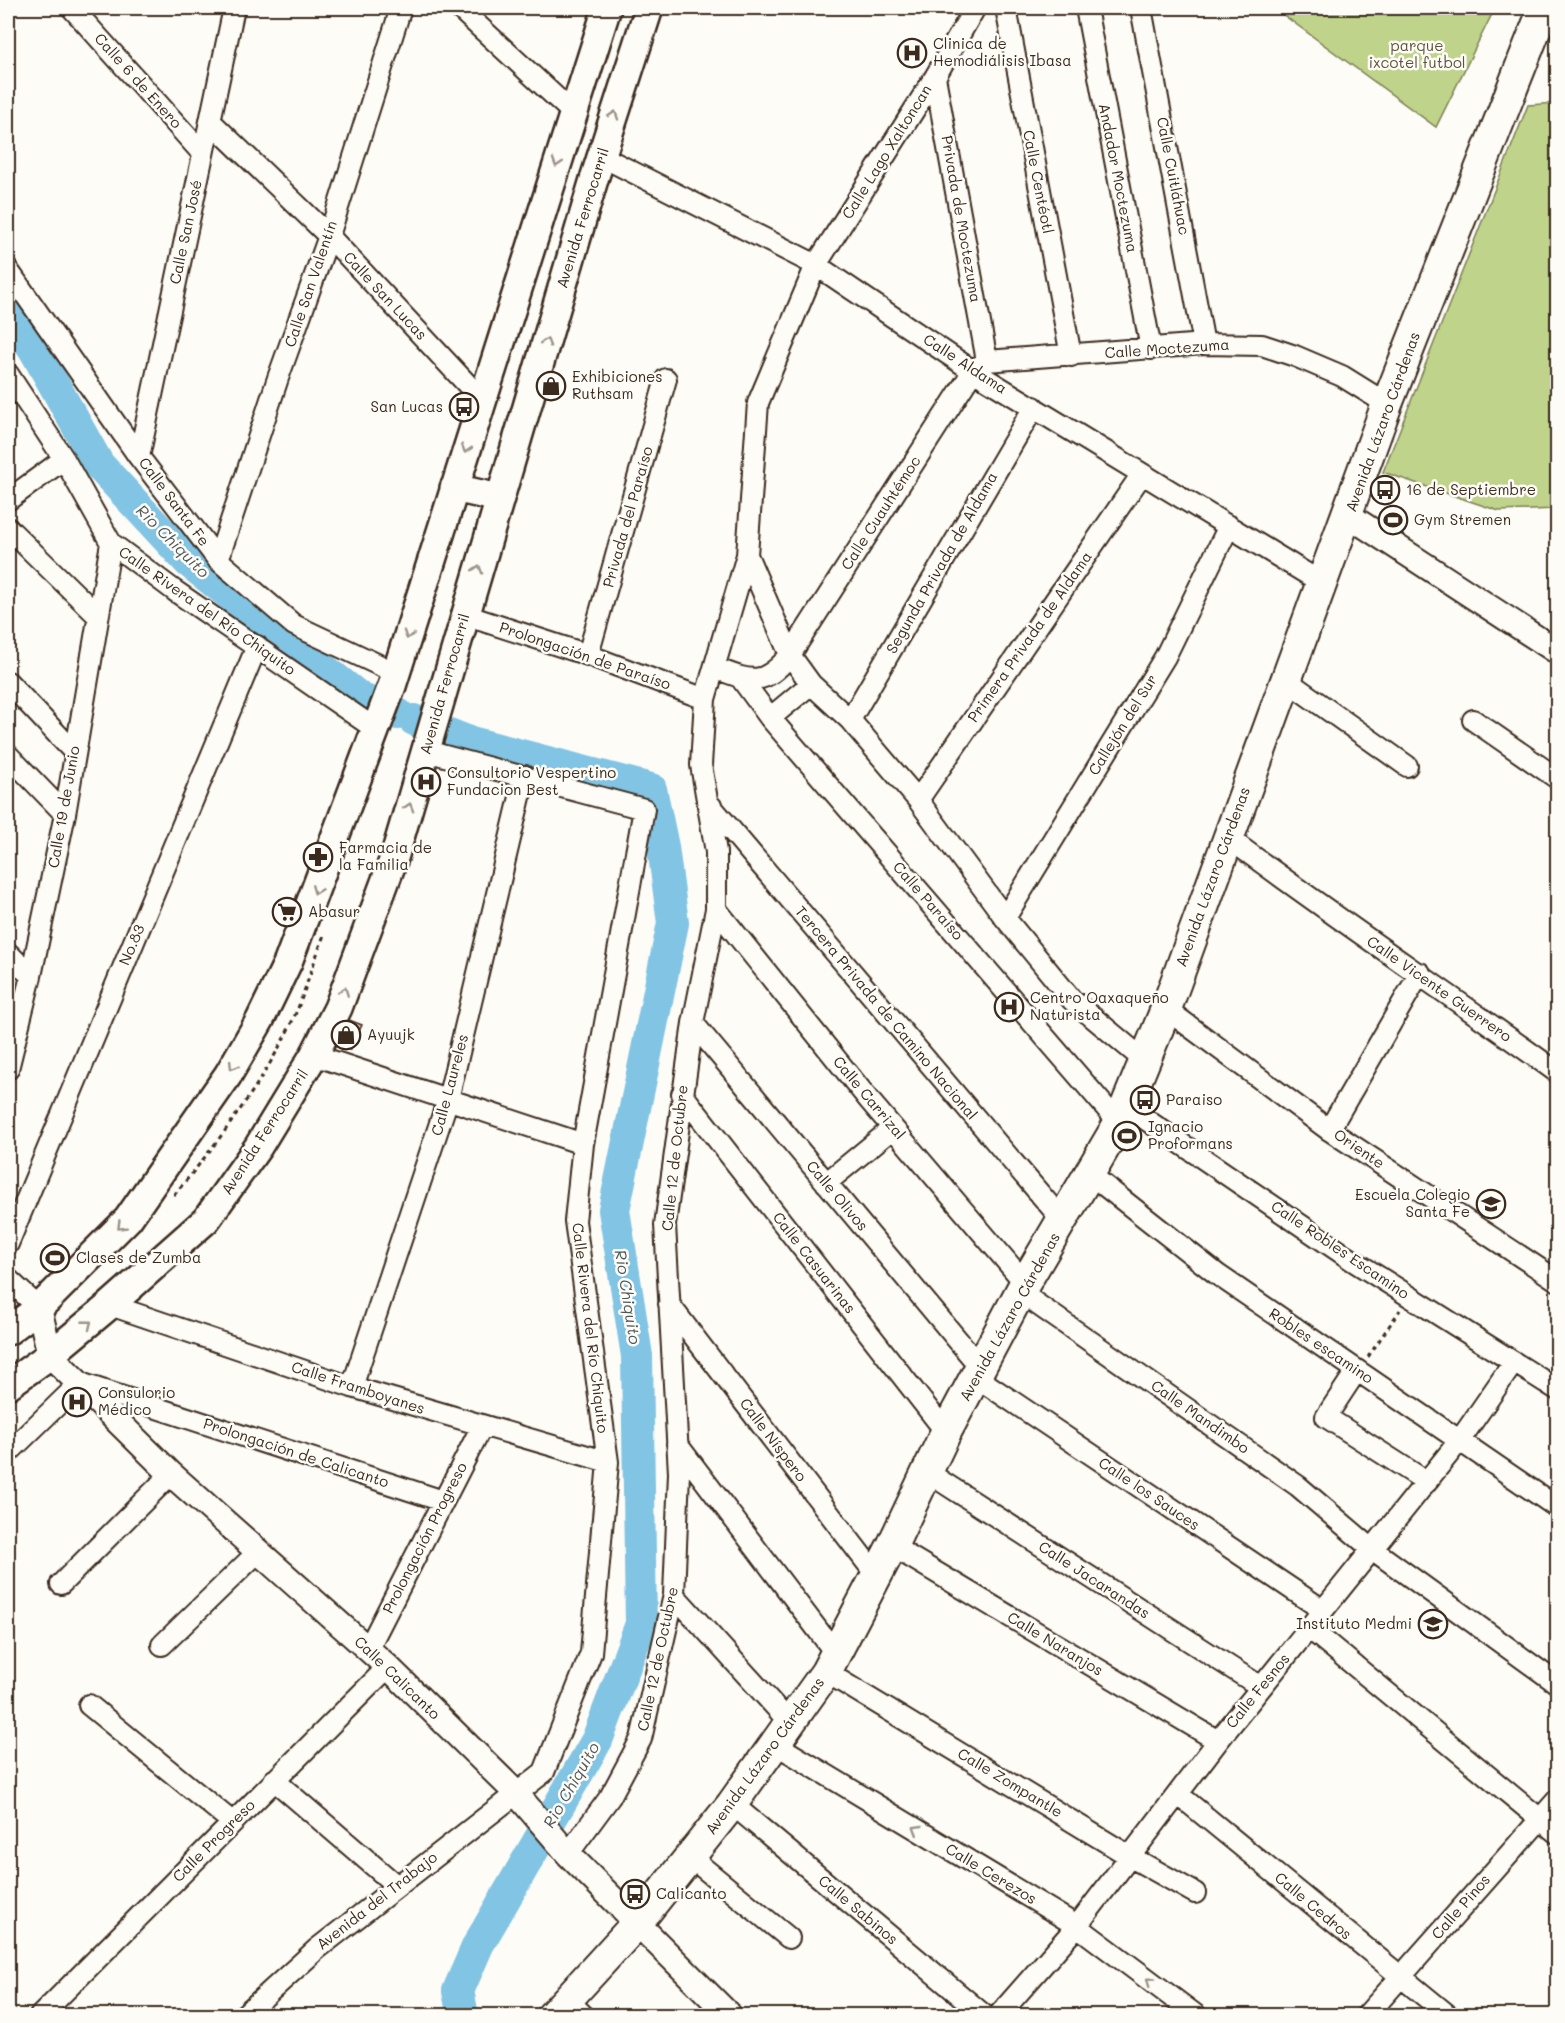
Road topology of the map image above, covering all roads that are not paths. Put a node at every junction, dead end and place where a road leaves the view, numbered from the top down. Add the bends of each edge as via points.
1 (72, 8) edge
2 (234, 8) edge
3 (401, 8) edge
4 (459, 8) edge
5 (607, 8) edge
6 (649, 8) edge
7 (975, 8) edge
8 (1006, 8) edge
9 (1086, 8) edge
10 (1141, 8) edge
11 (1544, 8) edge
12 (935, 77) junction
13 (573, 113) junction
14 (210, 121) junction
15 (203, 154) junction
16 (601, 156) junction
17 (329, 236) junction
18 (816, 265) junction
19 (8, 270) edge
20 (1204, 344) junction
21 (1151, 349) junction
22 (1071, 356) junction
23 (980, 366) junction
24 (8, 374) edge
25 (666, 379) dead end
26 (481, 399) junction
27 (1387, 404) junction
28 (1034, 407) junction
29 (139, 457) junction
30 (64, 459) junction
31 (1142, 474) junction
32 (453, 488) junction
33 (499, 498) junction
34 (8, 500) edge
35 (1348, 515) junction
36 (1229, 526) junction
37 (8, 528) edge
38 (111, 543) junction
39 (747, 555) junction
40 (218, 560) junction
41 (1322, 583) junction
42 (97, 615) junction
43 (465, 615) junction
44 (257, 646) junction
45 (1557, 652) edge
46 (588, 655) junction
47 (790, 655) junction
48 (715, 668) junction
49 (740, 677) junction
50 (394, 679) junction
51 (1286, 680) junction
52 (8, 682) edge
53 (811, 684) junction
54 (705, 699) junction
55 (770, 718) junction
56 (850, 720) junction
57 (1473, 720) dead end
58 (379, 724) junction
59 (427, 746) junction
60 (74, 752) junction
61 (8, 755) edge
62 (1407, 766) dead end
63 (525, 776) junction
64 (1557, 779) edge
65 (918, 800) junction
66 (710, 804) junction
67 (65, 814) junction
68 (1227, 837) junction
69 (716, 909) junction
70 (1005, 918) junction
71 (8, 952) edge
72 (1419, 973) junction
73 (31, 976) junction
74 (1166, 1009) junction
75 (693, 1023) junction
76 (314, 1055) junction
77 (1144, 1061) junction
78 (8, 1069) edge
79 (1557, 1073) edge
80 (682, 1094) junction
81 (448, 1099) junction
82 (1123, 1114) junction
83 (893, 1128) junction
84 (1329, 1130) junction
85 (583, 1144) junction
86 (1091, 1175) junction
87 (826, 1183) junction
88 (1063, 1221) junction
89 (8, 1244) edge
90 (8, 1279) edge
91 (1557, 1281) edge
92 (1023, 1288) junction
93 (669, 1304) junction
94 (110, 1305) junction
95 (39, 1308) junction
96 (8, 1331) edge
97 (50, 1354) junction
98 (1514, 1362) junction
99 (1357, 1370) junction
100 (978, 1373) junction
101 (80, 1383) junction
102 (8, 1385) edge
103 (352, 1387) junction
104 (1557, 1390) edge
105 (482, 1426) junction
106 (946, 1432) junction
107 (1460, 1440) junction
108 (677, 1444) junction
109 (8, 1453) edge
110 (608, 1462) junction
111 (927, 1472) junction
112 (171, 1474) junction
113 (1427, 1482) junction
114 (443, 1501) junction
115 (1557, 1508) edge
116 (892, 1546) junction
117 (1372, 1549) junction
118 (259, 1551) junction
119 (877, 1576) junction
120 (62, 1584) dead end
121 (674, 1595) junction
122 (1323, 1610) junction
123 (1309, 1628) junction
124 (162, 1645) dead end
125 (368, 1650) junction
126 (831, 1663) junction
127 (388, 1668) junction
128 (1557, 1684) edge
129 (1261, 1687) junction
130 (89, 1705) dead end
131 (784, 1734) junction
132 (1218, 1741) junction
133 (274, 1780) junction
134 (515, 1792) junction
135 (1179, 1795) junction
136 (1557, 1799) edge
137 (732, 1804) junction
138 (1538, 1820) junction
139 (232, 1822) junction
140 (1557, 1834) edge
141 (563, 1847) junction
142 (690, 1857) junction
143 (1131, 1857) junction
144 (397, 1886) junction
145 (1195, 1893) dead end
146 (638, 1922) junction
147 (1077, 1926) junction
148 (789, 1938) dead end
149 (1400, 1977) junction
150 (568, 2010) edge
151 (40, 2016) edge
152 (243, 2016) edge
153 (730, 2016) edge
154 (985, 2016) edge
155 (998, 2016) edge
156 (1197, 2016) edge
157 (1366, 2016) edge
158 (1449, 2016) edge

1 - 15 street, Calle 6 de Enero
2 - 14 street, Calle San José
3 - 17 street, Calle San Valentín
4 - 13 street
5 - 13 main road
16 -> 6 main road, Avenida Ferrocarril
7 - 12 street, Calle Lago Xaltoncan
8 - 22 street, Calle Centéotl
9 - 21 street, Andador Moctezuma
10 - 20 street, Calle Cuitláhuac
11 - 27 main road, Avenida Lázaro Cárdenas
12 - 18 street, Calle Lago Xaltoncan
12 - 23 street, Privada de Moctezuma
13 -> 26 main road
14 - 15 street, Calle San José
14 - 17 street, Calle San Lucas
15 - 29 street, Calle San José
16 - 18 street, Calle Aldama
33 -> 16 main road, Avenida Ferrocarril
17 - 26 street, Calle San Lucas
17 - 40 street, Calle San Valentín
18 - 23 street, Calle Aldama
18 - 39 street, Calle 12 de Octubre via 758,403
19 - 29 street, Calle Santa Fe
20 - 21 street, Calle Moctezuma
20 - 27 street, Calle Moctezuma via 1262,345 1342,376
21 - 22 street, Calle Moctezuma
22 - 23 street, Calle Moctezuma
23 - 28 street, Calle Aldama
23 - 47 street, Calle Cuauhtémoc
24 - 30 street, Calle Rivera del Río Chiquito
25 - 46 street, Privada del Paraíso
26 -> 32 main road
27 - 35 main road, Avenida Lázaro Cárdenas
28 - 31 street, Calle Aldama
28 - 56 street, Segunda Privada de Aldama
29 - 40 street, Calle Santa Fe
30 - 34 street
30 - 38 street, Calle Rivera del Río Chiquito
31 - 36 street, Calle Aldama
31 - 65 street, Primera Privada de Aldama
32 - 33 main road
32 -> 50 main road
43 -> 33 main road, Avenida Ferrocarril
35 - 41 main road, Avenida Lázaro Cárdenas
35 - 45 street
36 - 41 street, Calle Aldama
36 - 70 street, Callejón del Sur via 1165,657
37 - 42 street
38 - 42 street, Calle 19 de Junio
38 - 44 street, Calle Rivera del Río Chiquito
39 - 47 street, Calle 12 de Octubre
39 - 48 street, Calle 12 de Octubre
40 - 50 street, Calle Santa Fe via 294,625
41 - 51 main road, Avenida Lázaro Cárdenas
42 - 60 street, Calle 19 de Junio
43 - 46 street, Prolongación de Paraíso
43 - 59 main road, Avenida Ferrocarril
44 - 58 street, Calle Rivera del Río Chiquito
44 - 89 street, No.83
46 - 54 street, Prolongación de Paraíso
47 - 49 street, Calle Cuauhtémoc via 766,678
47 - 53 street, Calle 12 de Octubre
48 - 49 street
48 - 54 street, Calle 12 de Octubre
49 - 55 street, Calle Paraíso
50 - 58 main road
51 - 62 street
51 - 68 main road, Avenida Lázaro Cárdenas
52 - 60 street
53 - 55 street
53 - 56 street, Calle 12 de Octubre
54 - 66 street, Calle 12 de Octubre via 701,765
55 - 82 street, Calle Paraíso
56 - 65 street, Calle 12 de Octubre
57 - 64 street
58 -> 95 main road via 288,962 228,1075 128,1219
59 - 63 street
76 -> 59 main road, Avenida Ferrocarril via 338,1008 394,858
60 - 67 street, Calle 19 de Junio
61 - 67 street
63 - 81 street, Calle Laureles
63 - 85 street, Calle Rivera del Río Chiquito via 644,809
65 - 70 street, Calle 12 de Octubre
66 - 69 street, Calle 12 de Octubre via 716,852
66 - 88 street, Tercera Privada de Camino Nacional
67 - 73 street, Calle 19 de Junio
68 - 72 street, Calle Vicente Guerrero via 1318,906
68 - 74 main road, Avenida Lázaro Cárdenas
69 - 75 street, Calle 12 de Octubre
69 - 83 street, Calle Carrizal
70 - 77 street, Calle 12 de Octubre via 1072,1000
71 - 73 street
72 - 79 street, Calle Vicente Guerrero
72 - 84 street
73 - 78 street, Calle 19 de Junio
74 - 77 main road, Avenida Lázaro Cárdenas
74 - 84 street, Oriente
75 - 80 street, Calle 12 de Octubre
75 - 87 street, Calle Olivos
76 - 81 street
76 - 94 main road, Avenida Ferrocarril via 258,1147 206,1220
77 - 82 main road, Avenida Lázaro Cárdenas
80 - 93 street, Calle 12 de Octubre via 665,1225
80 - 106 street, Calle Casuarinas
81 - 85 street
81 - 103 street, Calle Laureles
82 - 86 main road, Avenida Lázaro Cárdenas
82 - 98 street, Calle Robles Escamino
83 - 87 street
83 - 92 street, Calle Carrizal
84 - 91 street, Oriente
85 - 110 street, Calle Rivera del Río Chiquito via 575,1221
86 - 88 main road, Avenida Lázaro Cárdenas
86 - 99 street, Robles escamino via 1218,1275
87 - 100 street, Calle Olivos
88 - 92 main road, Avenida Lázaro Cárdenas
90 - 95 street
92 - 100 main road, Avenida Lázaro Cárdenas
92 - 117 street, Calle Mandimbo via 1298,1486
93 - 108 street, Calle 12 de Octubre
93 - 119 street, Calle Níspero
97 -> 94 main road, Avenida Ferrocarril
94 - 103 street, Calle Framboyanes
95 - 96 main road
95 - 97 street
97 - 101 street, Calle Calicanto
97 - 102 main road, Avenida Ferrocarril
98 - 104 street, Calle Robles Escamino
98 - 107 street, Calle Fesnos
99 - 107 street, Robles escamino
99 - 113 street via 1326,1417
100 - 106 main road, Avenida Lázaro Cárdenas
100 - 122 street, Calle los Sauces
101 - 109 street
101 - 112 street, Calle Calicanto
101 - 114 street, Prolongación de Calicanto
103 - 105 street, Calle Framboyanes
105 - 110 street, Calle Framboyanes
105 - 114 street, Prolongación Progreso
106 - 111 main road, Avenida Lázaro Cárdenas
107 - 113 street, Calle Fesnos
107 - 115 street, Robles escamino
108 - 121 street, Calle 12 de Octubre
108 - 126 street
110 - 134 street, Calle Rivera del Río Chiquito via 591,1653 544,1772
111 - 116 main road, Avenida Lázaro Cárdenas
111 - 129 street, Calle Jacarandas
112 - 118 street, Calle Calicanto
112 - 120 street
113 - 117 street, Calle Fesnos
114 - 125 street, Prolongación Progreso
116 - 119 main road, Avenida Lázaro Cárdenas
116 - 132 street, Calle Naranjos
117 - 122 street, Calle Fesnos
117 - 128 street
118 - 124 street
118 - 125 street, Calle Calicanto
119 - 126 main road, Avenida Lázaro Cárdenas
121 - 131 street, Calle Cerezos
121 - 141 street, Calle 12 de Octubre via 641,1739 610,1797
122 - 123 street, Calle Fesnos
123 - 129 street, Calle Fesnos
123 - 138 street
125 - 127 street, Calle Calicanto
126 - 131 main road, Avenida Lázaro Cárdenas
126 - 143 street, Calle Zompantle
127 - 133 street, Calle Progreso
127 - 134 street, Calle Calicanto
129 - 132 street, Calle Fesnos
130 - 139 street
131 - 137 main road, Avenida Lázaro Cárdenas
147 -> 131 street, Calle Cerezos
132 - 135 street, Calle Fesnos
133 - 139 street, Calle Progreso
133 - 144 street
134 - 141 street, Calle Calicanto
134 - 144 street, Avenida del Trabajo
135 - 143 street, Calle Fesnos
135 - 149 street, Calle Cedros
136 - 138 street, Calle Pinos
137 - 142 main road, Avenida Lázaro Cárdenas
137 - 154 street, Calle Sabinos
138 - 140 street
138 - 149 street, Calle Pinos
139 - 151 street, Calle Progreso
141 - 146 street, Calle Calicanto
142 - 146 main road, Avenida Lázaro Cárdenas
142 - 148 street
143 - 145 street, Calle Zompantle
143 - 147 street, Calle Fesnos
144 - 152 street, Avenida del Trabajo via 317,1949
146 - 150 main road, Avenida Lázaro Cárdenas
146 - 153 street, Calle Calicanto
147 - 155 street, Calle Fesnos
156 -> 147 street, Calle Cerezos
149 - 157 street, Calle Pinos
149 - 158 street, Calle Cedros

